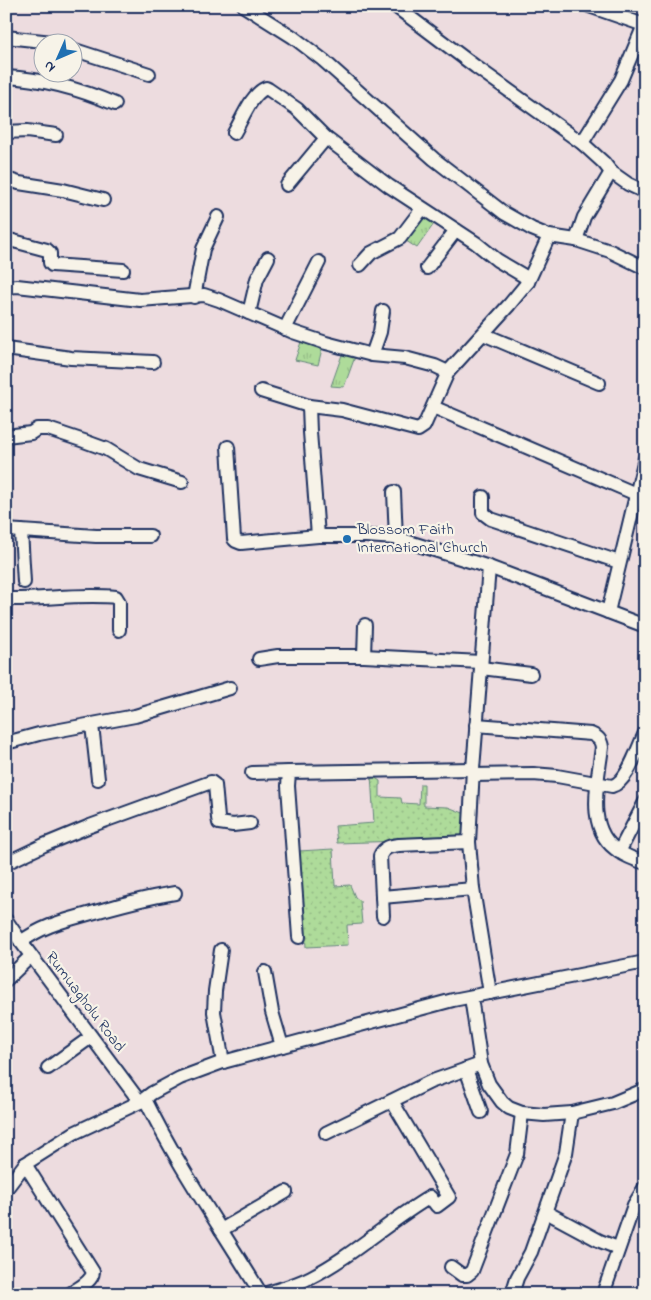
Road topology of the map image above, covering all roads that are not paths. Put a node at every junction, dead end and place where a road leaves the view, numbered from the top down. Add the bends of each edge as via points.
1 (244, 6) edge
2 (395, 6) edge
3 (589, 6) edge
4 (6, 37) edge
5 (32, 40) edge
6 (82, 52) edge
7 (148, 74) dead end
8 (6, 78) edge
9 (115, 104) dead end
10 (6, 132) edge
11 (234, 133) dead end
12 (56, 135) dead end
13 (326, 138) junction
14 (582, 142) junction
15 (611, 172) junction
16 (6, 179) edge
17 (287, 185) dead end
18 (645, 192) edge
19 (103, 200) dead end
20 (422, 209) junction
21 (218, 217) dead end
22 (456, 230) junction
23 (549, 236) junction
24 (6, 239) edge
25 (576, 240) junction
26 (268, 258) dead end
27 (318, 262) dead end
28 (360, 265) dead end
29 (427, 268) dead end
30 (645, 268) edge
31 (123, 270) dead end
32 (528, 282) junction
33 (6, 287) edge
34 (194, 297) junction
35 (383, 311) dead end
36 (248, 313) junction
37 (285, 329) junction
38 (483, 334) junction
39 (6, 349) edge
40 (372, 355) junction
41 (153, 362) dead end
42 (448, 372) junction
43 (598, 383) dead end
44 (260, 391) dead end
45 (309, 406) junction
46 (433, 407) junction
47 (6, 436) edge
48 (228, 447) dead end
49 (645, 458) edge
50 (182, 482) dead end
51 (394, 492) dead end
52 (483, 497) dead end
53 (640, 497) edge
54 (6, 530) edge
55 (21, 531) junction
56 (150, 536) dead end
57 (318, 536) junction
58 (396, 538) junction
59 (619, 562) junction
60 (489, 567) junction
61 (24, 582) dead end
62 (6, 599) edge
63 (608, 612) junction
64 (365, 625) dead end
65 (645, 626) edge
66 (119, 630) dead end
67 (364, 656) junction
68 (259, 659) dead end
69 (481, 665) junction
70 (532, 674) dead end
71 (230, 688) dead end
72 (92, 725) junction
73 (476, 725) junction
74 (645, 733) edge
75 (6, 743) edge
76 (289, 772) junction
77 (473, 772) junction
78 (252, 773) dead end
79 (98, 779) dead end
80 (597, 784) junction
81 (645, 802) edge
82 (250, 823) dead end
83 (469, 842) junction
84 (619, 852) junction
85 (6, 863) edge
86 (645, 863) edge
87 (473, 889) junction
88 (175, 893) dead end
89 (382, 897) junction
90 (383, 916) dead end
91 (6, 920) edge
92 (298, 937) dead end
93 (21, 942) junction
94 (221, 950) dead end
95 (31, 956) junction
96 (645, 962) edge
97 (265, 972) dead end
98 (6, 980) edge
99 (490, 993) junction
100 (471, 997) junction
101 (91, 1037) junction
102 (282, 1046) junction
103 (224, 1062) junction
104 (481, 1064) junction
105 (48, 1068) dead end
106 (466, 1069) junction
107 (644, 1090) edge
108 (143, 1100) junction
109 (392, 1101) junction
110 (481, 1112) dead end
111 (522, 1113) junction
112 (572, 1113) junction
113 (326, 1133) dead end
114 (25, 1164) junction
115 (645, 1187) edge
116 (6, 1189) edge
117 (286, 1192) dead end
118 (546, 1212) junction
119 (222, 1230) junction
120 (618, 1248) junction
121 (451, 1267) dead end
122 (70, 1294) edge
123 (262, 1294) edge
124 (512, 1294) edge
125 (603, 1294) edge

1 - 23 street via 323,60 434,159 504,213
2 - 14 street
3 - 14 street via 644,26 621,80
4 - 5 street
6 - 7 street
8 - 9 street via 44,82
10 - 12 street
11 - 13 street via 254,96 266,88 297,109
13 - 17 street
13 - 20 street
14 - 15 street
15 - 18 street
15 - 25 street via 584,217
16 - 19 street
20 - 22 street
20 - 28 street via 400,238 371,253
21 - 34 street via 203,249
22 - 29 street
22 - 32 street via 524,276
23 - 25 street
23 - 32 street
24 - 31 street via 48,250 52,264
25 - 30 street via 610,251
26 - 36 street via 257,279
27 - 37 street
32 - 38 street
33 - 34 street via 140,300
34 - 36 street via 204,295
35 - 40 street
36 - 37 street
37 - 40 street
38 - 42 street
38 - 43 street
39 - 41 street via 71,358
40 - 42 street via 405,358
42 - 46 street
44 - 45 street
45 - 46 street via 342,410 418,430 424,426
45 - 57 street
46 - 53 street
47 - 50 street via 48,429 106,450 139,468
48 - 57 street via 236,541
49 - 53 street
51 - 58 street
52 - 59 street via 483,513 491,519
53 - 59 street
54 - 55 street
55 - 56 street
55 - 61 street
57 - 58 street
58 - 60 street
59 - 63 street
60 - 63 street
60 - 69 street
62 - 66 street via 116,597 120,602
63 - 65 street
64 - 67 street
67 - 68 street
67 - 69 street
69 - 70 street
69 - 73 street
71 - 72 street
72 - 75 street
72 - 79 street
73 - 77 street
73 - 80 street via 598,737 602,748
74 - 80 street via 621,781 612,786
76 - 77 street
76 - 78 street
76 - 92 street
77 - 80 street via 557,776
77 - 83 street
80 - 84 street via 595,808 598,823 604,837
81 - 84 street
82 - 85 street via 219,823 217,790 211,782 81,830
83 - 87 street
83 - 89 street via 385,848 380,856
84 - 86 street
87 - 89 street
87 - 99 street
88 - 93 street via 112,906 53,924
89 - 90 street
91 - 93 street, Rumuagholu Road
93 - 95 street, Rumuagholu Road
94 - 103 street via 214,1012
95 - 98 street
95 - 101 street, Rumuagholu Road
96 - 99 street
97 - 102 street
99 - 100 street
100 - 102 street
100 - 104 street
101 - 105 street
101 - 108 street, Rumuagholu Road
102 - 103 street
103 - 108 street via 180,1078
104 - 106 street
104 - 111 street via 489,1084 502,1102
106 - 109 street
106 - 110 street
107 - 112 street via 612,1103
108 - 114 street via 74,1133
108 - 119 street, Rumuagholu Road
109 - 113 street
109 - 123 street via 449,1197 437,1206 430,1197 310,1278
111 - 112 street
111 - 121 street via 517,1154 472,1271 462,1275
112 - 118 street via 566,1153
114 - 116 street
114 - 122 street via 93,1272 89,1280
115 - 120 street via 634,1205
117 - 119 street
118 - 120 street
118 - 124 street
119 - 123 street, Rumuagholu Road
120 - 125 street

